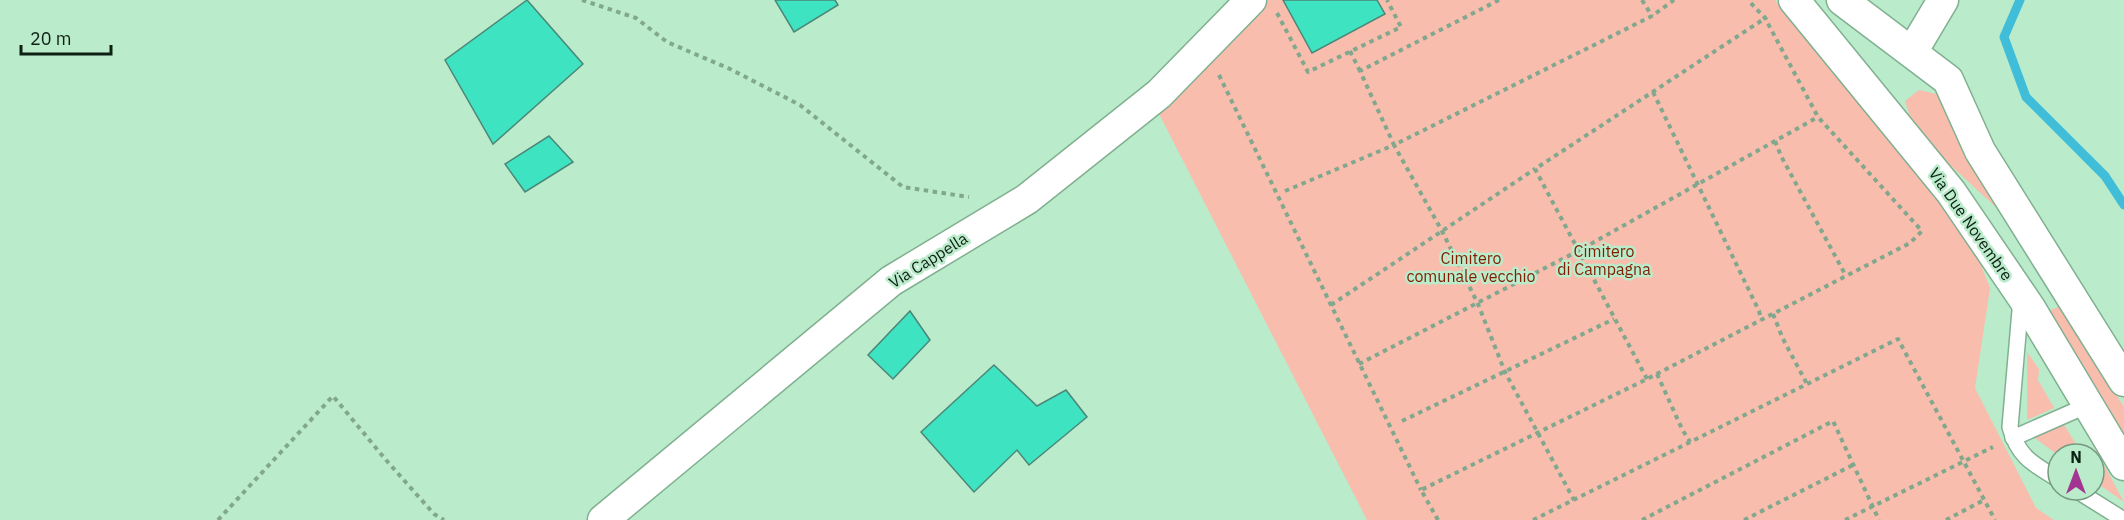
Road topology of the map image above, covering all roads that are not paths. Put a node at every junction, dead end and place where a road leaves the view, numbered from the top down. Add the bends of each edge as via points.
1 (1842, 0) edge
2 (1942, 0) edge
3 (1262, 2) edge
4 (1783, 6) edge
5 (1912, 52) junction
6 (2022, 296) junction
7 (2124, 381) edge
8 (2088, 405) junction
9 (2013, 438) junction
10 (2124, 465) edge
11 (2046, 472) edge
12 (2095, 502) edge
13 (603, 520) edge
14 (2124, 520) edge

1 - 5 street
2 - 5 street
3 - 13 street, Via Cappella via 1159,94 1027,199 891,281
4 - 6 street, Via Due Novembre via 1951,192
5 - 7 street via 1948,80 1980,151
6 - 8 street, Via Due Novembre
6 - 9 lane via 2010,427
8 - 9 lane
8 - 10 street, Via Due Novembre
9 - 11 lane via 2027,460
12 - 14 lane

